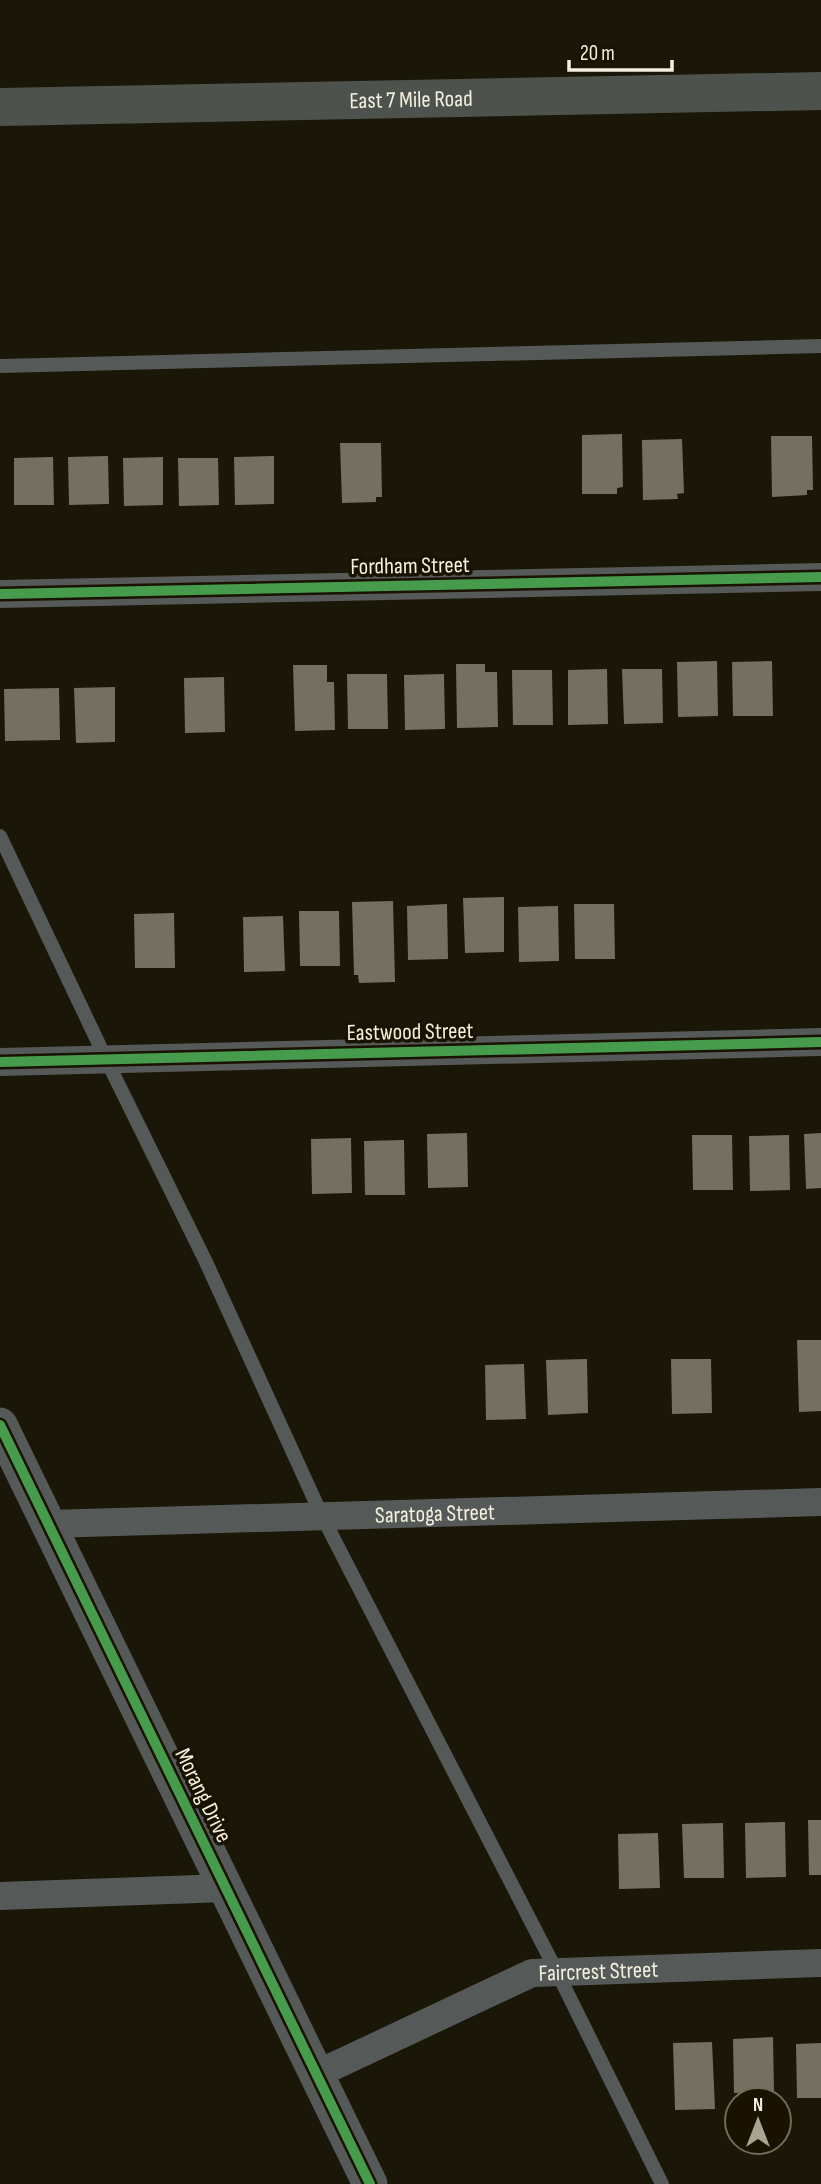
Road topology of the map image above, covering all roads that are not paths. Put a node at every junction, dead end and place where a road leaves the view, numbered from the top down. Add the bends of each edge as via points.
1 (821, 91) edge
2 (0, 107) edge
3 (821, 346) edge
4 (0, 366) edge
5 (821, 577) edge
6 (0, 594) edge
7 (0, 836) edge
8 (821, 1041) edge
9 (106, 1059) junction
10 (0, 1062) edge
11 (2, 1432) edge
12 (821, 1502) edge
13 (322, 1516) junction
14 (48, 1524) junction
15 (226, 1888) junction
16 (0, 1896) edge
17 (821, 1963) edge
18 (557, 1972) junction
19 (317, 2074) junction
20 (370, 2184) edge
21 (662, 2184) edge

1 - 2 main road, East 7 Mile Road
3 - 4 lane
5 - 6 street, Fordham Street
7 - 9 lane
8 - 9 street, Eastwood Street
9 - 10 street, Eastwood Street
9 - 13 lane via 206,1262
11 - 14 street, Morang Drive
12 - 13 street, Saratoga Street
13 - 14 street, Saratoga Street
13 - 18 lane
14 - 15 street, Morang Drive
15 - 16 street
15 - 19 street, Morang Drive
17 - 18 street, Faircrest Street
18 - 19 street, Faircrest Street via 532,1973
18 - 21 lane
19 - 20 street, Morang Drive

